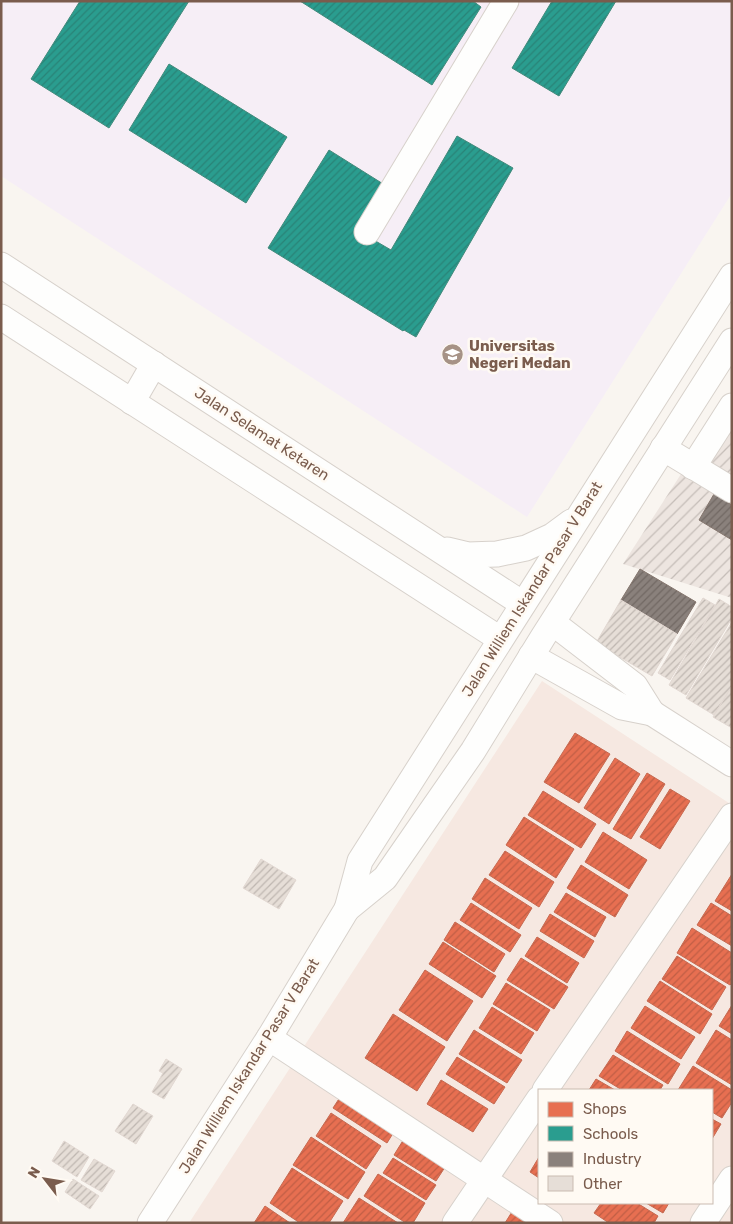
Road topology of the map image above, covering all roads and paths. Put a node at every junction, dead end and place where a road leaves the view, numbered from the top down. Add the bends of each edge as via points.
1 (506, 1) edge
2 (367, 232) dead end
3 (1, 265) edge
4 (732, 276) edge
5 (1, 317) edge
6 (732, 340) edge
7 (154, 364) junction
8 (132, 402) junction
9 (732, 406) edge
10 (663, 448) junction
11 (693, 466) junction
12 (732, 490) edge
13 (577, 518) junction
14 (440, 549) junction
15 (522, 604) junction
16 (553, 623) junction
17 (500, 639) junction
18 (531, 656) junction
19 (652, 713) junction
20 (732, 764) edge
21 (732, 816) edge
22 (347, 909) junction
23 (269, 1038) junction
24 (546, 1089) edge
25 (538, 1100) edge
26 (732, 1179) edge
27 (485, 1180) junction
28 (150, 1223) edge
29 (455, 1223) edge
30 (550, 1223) edge
31 (702, 1223) edge

1 - 2 street
3 - 7 street, Jalan Selamat Ketaren
4 - 13 street, Jalan Williem Iskandar Pasar V Barat
5 - 8 street
6 - 10 street, Jalan Williem Iskandar Pasar V Barat
7 - 8 street
7 - 14 street, Jalan Selamat Ketaren
8 - 17 street
9 - 11 street
10 - 11 street
10 - 16 street, Jalan Williem Iskandar Pasar V Barat
11 - 12 street
13 - 14 street via 552,536 526,548 468,555
13 - 15 street, Jalan Williem Iskandar Pasar V Barat
14 - 15 street, Jalan Selamat Ketaren
15 - 17 street, Jalan Williem Iskandar Pasar V Barat
16 - 18 street, Jalan Williem Iskandar Pasar V Barat
16 - 19 street via 635,686
17 - 22 street, Jalan Williem Iskandar Pasar V Barat via 360,861
18 - 19 street via 622,707
18 - 22 street, Jalan Williem Iskandar Pasar V Barat via 473,750 385,878
19 - 20 street
21 - 24 street
22 - 23 street, Jalan Williem Iskandar Pasar V Barat
23 - 27 street
23 - 28 street, Jalan Williem Iskandar Pasar V Barat
25 - 27 street
26 - 31 street
27 - 29 street
27 - 30 street

